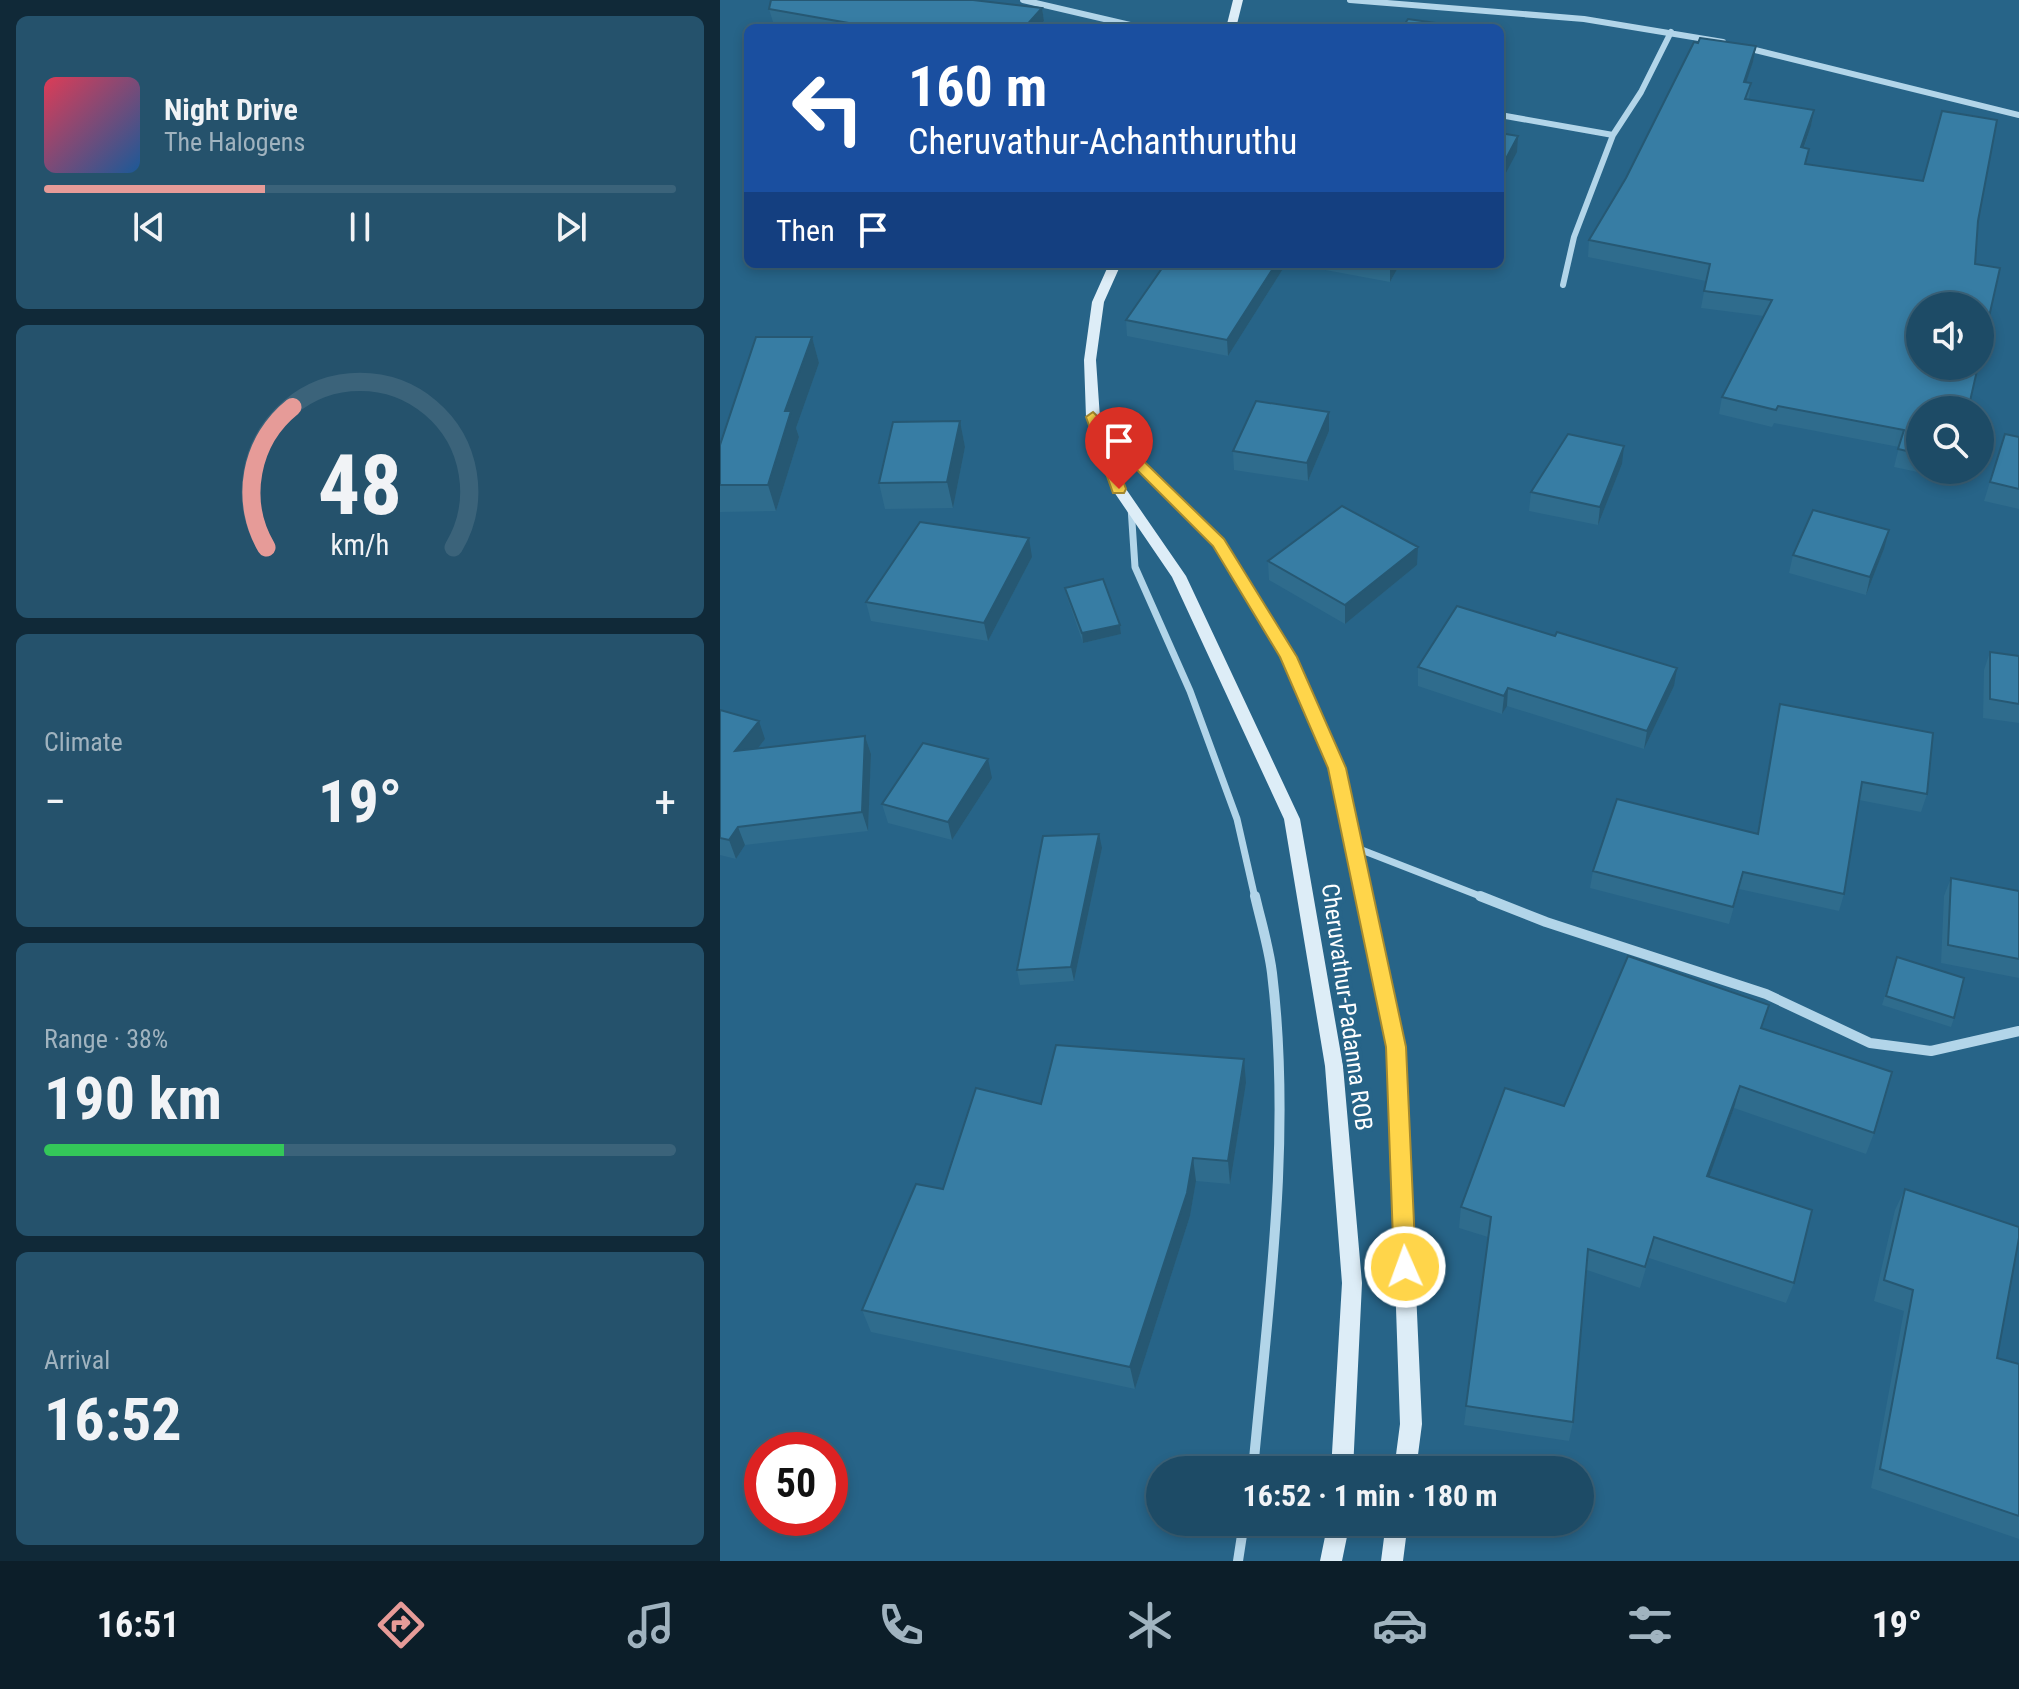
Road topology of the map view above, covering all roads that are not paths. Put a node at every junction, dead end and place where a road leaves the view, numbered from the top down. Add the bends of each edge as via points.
1 (1023, 0) edge
2 (1238, 0) edge
3 (1350, 0) edge
4 (1126, 24) edge
5 (1232, 24) edge
6 (1671, 32) junction
7 (1731, 44) edge
8 (1745, 48) edge
9 (2019, 115) edge
10 (1504, 116) edge
11 (1613, 135) junction
12 (1113, 268) edge
13 (1563, 285) dead end
14 (1093, 417) junction
15 (1131, 507) junction
16 (1354, 847) junction
17 (2019, 1031) edge
18 (1254, 1456) edge
19 (1343, 1456) edge
20 (1407, 1456) edge
21 (1242, 1536) edge
22 (1336, 1536) edge
23 (1395, 1536) edge
24 (1238, 1561) edge
25 (1331, 1561) edge
26 (1392, 1561) edge

1 - 4 street
2 - 5 main road
3 - 6 street
6 - 7 street
6 - 11 street
8 - 9 street
10 - 11 street
11 - 13 street via 1574,237
12 - 14 main road, Cheruvathur-Padanna ROB via 1098,302 1090,360
14 - 15 main road, Cheruvathur-Padanna ROB via 1119,489
14 - 16 main road via 1219,542 1281,645 1337,768
15 - 18 street via 1135,567 1190,691 1237,819 1272,971 1281,1089 1273,1255
15 - 19 main road, Cheruvathur-Padanna ROB via 1179,576 1292,819 1334,1066 1352,1283
16 - 17 street via 1546,922 1766,994 1870,1043 1931,1051
16 - 20 main road via 1396,1047 1411,1424
21 - 24 street
22 - 25 main road
23 - 26 main road

